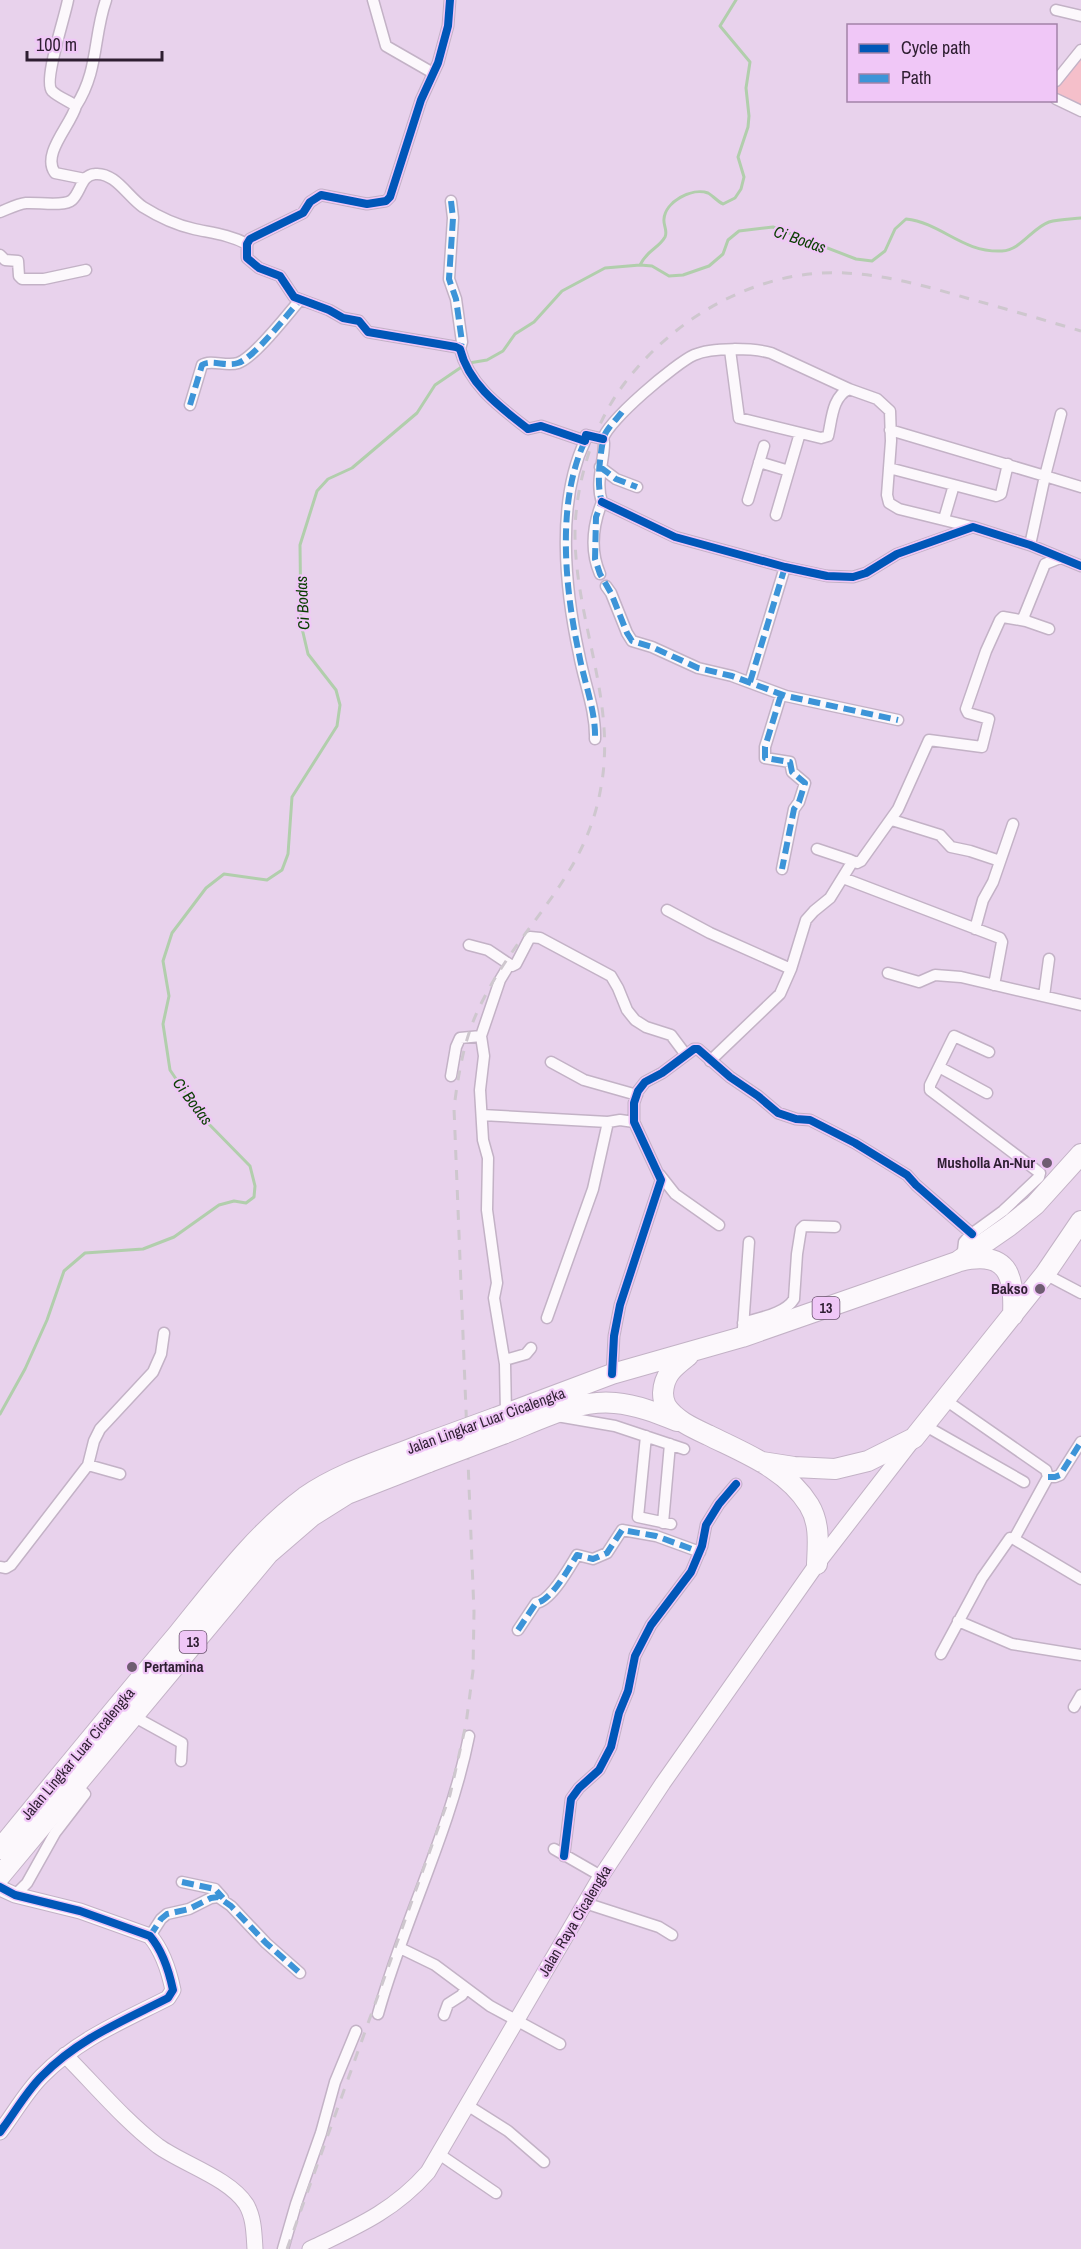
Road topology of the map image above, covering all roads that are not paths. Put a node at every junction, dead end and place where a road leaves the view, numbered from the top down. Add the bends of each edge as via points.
1 (68, 0) edge
2 (106, 0) edge
3 (373, 0) edge
4 (450, 0) edge
5 (1056, 10) dead end
6 (1081, 16) edge
7 (1081, 50) edge
8 (434, 73) junction
9 (1057, 80) edge
10 (1057, 99) edge
11 (76, 106) junction
12 (1081, 111) edge
13 (85, 179) junction
14 (451, 201) dead end
15 (0, 212) edge
16 (247, 244) junction
17 (0, 255) edge
18 (86, 270) dead end
19 (300, 300) junction
20 (730, 350) junction
21 (463, 359) junction
22 (849, 388) junction
23 (190, 405) dead end
24 (1061, 414) dead end
25 (890, 430) junction
26 (800, 433) junction
27 (603, 439) junction
28 (585, 441) junction
29 (764, 446) dead end
30 (759, 462) junction
31 (1008, 464) junction
32 (600, 467) junction
33 (889, 468) junction
34 (789, 471) junction
35 (1045, 476) junction
36 (954, 485) junction
37 (637, 487) dead end
38 (1081, 487) edge
39 (748, 500) dead end
40 (602, 502) junction
41 (776, 515) dead end
42 (944, 519) junction
43 (973, 527) junction
44 (1030, 545) junction
45 (1060, 558) junction
46 (1081, 566) edge
47 (785, 567) junction
48 (600, 574) dead end
49 (606, 586) dead end
50 (1026, 621) junction
51 (1049, 629) dead end
52 (750, 682) junction
53 (782, 695) junction
54 (898, 720) dead end
55 (595, 740) dead end
56 (892, 820) junction
57 (1013, 824) dead end
58 (817, 849) dead end
59 (850, 860) junction
60 (1000, 861) junction
61 (782, 869) dead end
62 (843, 878) junction
63 (667, 910) dead end
64 (975, 929) junction
65 (470, 945) dead end
66 (1049, 959) dead end
67 (509, 965) junction
68 (791, 969) junction
69 (888, 973) dead end
70 (994, 985) junction
71 (1044, 996) junction
72 (1081, 1005) edge
73 (482, 1036) junction
74 (989, 1052) dead end
75 (686, 1055) junction
76 (710, 1061) junction
77 (550, 1062) dead end
78 (939, 1067) junction
79 (451, 1076) dead end
80 (987, 1093) dead end
81 (637, 1095) junction
82 (482, 1115) junction
83 (608, 1122) junction
84 (634, 1122) junction
85 (1081, 1154) edge
86 (660, 1174) junction
87 (1081, 1221) edge
88 (719, 1225) dead end
89 (835, 1227) dead end
90 (972, 1234) junction
91 (749, 1242) dead end
92 (959, 1260) junction
93 (1045, 1274) junction
94 (1081, 1293) edge
95 (1013, 1315) junction
96 (547, 1318) dead end
97 (742, 1330) junction
98 (164, 1333) dead end
99 (531, 1348) dead end
100 (694, 1351) junction
101 (505, 1360) junction
102 (612, 1374) junction
103 (944, 1399) junction
104 (551, 1415) junction
105 (501, 1422) junction
106 (686, 1424) junction
107 (919, 1432) junction
108 (646, 1436) junction
109 (1081, 1442) edge
110 (670, 1444) junction
111 (684, 1449) dead end
112 (425, 1453) junction
113 (762, 1462) junction
114 (88, 1465) junction
115 (120, 1474) dead end
116 (1048, 1477) junction
117 (1024, 1482) dead end
118 (736, 1484) dead end
119 (1014, 1539) junction
120 (700, 1551) junction
121 (817, 1564) junction
122 (0, 1567) edge
123 (1081, 1579) edge
124 (958, 1621) junction
125 (518, 1630) dead end
126 (941, 1654) dead end
127 (1081, 1655) edge
128 (1081, 1695) edge
129 (1074, 1707) dead end
130 (133, 1716) junction
131 (469, 1736) dead end
132 (181, 1761) dead end
133 (0, 1849) edge
134 (554, 1849) dead end
135 (564, 1856) junction
136 (601, 1876) junction
137 (183, 1882) dead end
138 (6, 1886) edge
139 (223, 1898) junction
140 (585, 1903) junction
141 (672, 1935) dead end
142 (150, 1936) junction
143 (400, 1948) junction
144 (300, 1973) dead end
145 (465, 1989) junction
146 (378, 2014) dead end
147 (444, 2014) dead end
148 (516, 2021) junction
149 (356, 2031) dead end
150 (560, 2044) dead end
151 (65, 2055) junction
152 (467, 2105) junction
153 (0, 2132) edge
154 (440, 2154) junction
155 (544, 2162) dead end
156 (496, 2193) dead end
157 (316, 2248) edge
158 (255, 2249) edge
159 (283, 2249) edge

1 - 11 street via 49,84 51,90
2 - 11 street via 93,71
3 - 8 street via 386,46
4 - 8 street via 448,26
5 - 6 street
7 - 9 street
8 - 16 street via 386,201 368,204 321,195 303,213
10 - 12 street
11 - 13 street via 50,166 55,173
13 - 15 street via 72,200 64,204 24,203
13 - 16 street via 93,173 104,174 113,178 133,201 152,212 192,229 237,238
14 - 21 street via 449,279 456,299
16 - 19 street via 250,262 280,276 289,292
17 - 18 street via 5,260 18,261 22,279 44,279
19 - 21 street via 359,321 368,332 456,347
19 - 23 street via 242,362 202,365
20 - 22 street via 759,349
20 - 26 street via 739,418
20 - 27 street via 702,352 685,361 622,412
21 - 28 street via 479,387 528,429 541,426
22 - 25 street via 889,408
22 - 26 street via 836,401 828,436
24 - 35 street
25 - 31 street
25 - 33 street
26 - 34 street
27 - 28 street via 586,435
27 - 32 street
28 - 55 street via 571,487 565,554 571,612
29 - 30 street
30 - 34 street
30 - 39 street
31 - 35 street
31 - 36 street via 1000,496
32 - 37 street
32 - 40 street
33 - 36 street
33 - 42 street via 887,495 892,506
34 - 41 street
35 - 38 street
35 - 44 street
36 - 42 street
40 - 47 street via 675,537
40 - 48 street via 596,516 594,541 594,559
42 - 43 street
43 - 44 street
43 - 47 street via 897,554 853,577
44 - 45 street
45 - 46 street
45 - 50 street via 1045,564 1024,616
47 - 52 street
49 - 52 street via 632,641 700,669
50 - 51 street
50 - 56 street via 1003,617 1000,620 966,709 989,719 982,747 929,740
52 - 53 street
53 - 54 street
53 - 61 street via 765,758 790,762 792,772 805,783 794,809
56 - 59 street via 861,861
56 - 60 street via 940,835 951,847
57 - 60 street
58 - 59 street
59 - 62 street
60 - 64 street
62 - 64 street
62 - 68 street via 830,898 806,920
63 - 68 street
64 - 70 street via 1001,939
65 - 67 street via 488,950
66 - 71 street
67 - 73 street via 500,980
67 - 75 street via 516,964 530,937 540,938 611,976 635,1020 671,1035
68 - 76 street via 773,1002
69 - 70 street via 919,982 930,976 947,975
70 - 71 street
71 - 72 street
73 - 79 street via 460,1038
73 - 82 street
74 - 78 street via 954,1036
75 - 76 street via 696,1049
75 - 81 street via 645,1082
76 - 90 street via 778,1113 810,1120 908,1175
77 - 81 street via 584,1080
78 - 80 street
78 - 90 street via 930,1085 932,1093 1040,1173 1003,1211
81 - 84 street
82 - 83 street
82 - 101 street via 488,1158 487,1210 497,1283 494,1298
83 - 84 street
83 - 96 street via 593,1189
84 - 86 street via 648,1157
85 - 92 highway, Jalan Lingkar Luar Cicalengka / 13 via 1035,1205
86 - 88 street via 675,1194
86 - 102 street via 660,1185 620,1305
87 - 93 highway, 13
89 - 97 street via 801,1229 794,1299
90 - 92 street via 964,1242
91 - 97 street
92 - 95 highway via 989,1258 1004,1266 1014,1293
92 - 97 highway, Jalan Lingkar Luar Cicalengka / 13
93 - 94 street
93 - 95 highway, 13
95 - 103 highway, 13
97 - 100 highway, Jalan Lingkar Luar Cicalengka / 13
98 - 114 street via 158,1365 96,1434
99 - 101 street via 526,1354
100 - 102 highway, Jalan Lingkar Luar Cicalengka / 13
100 - 106 highway via 670,1370 664,1380 666,1406
101 - 105 street
102 - 105 highway, Jalan Lingkar Luar Cicalengka / 13
103 - 107 highway, 13
103 - 116 street via 1042,1467
104 - 105 highway, Jalan Lingkar Luar Cicalengka / 13
104 - 106 highway, Jalan Lingkar Luar Cicalengka / 13 via 588,1404 614,1403 650,1410
104 - 108 street via 615,1426
105 - 112 highway, Jalan Lingkar Luar Cicalengka / 13, bridge
106 - 113 highway, 13
107 - 113 highway, 13 via 868,1461 835,1469
107 - 117 street
107 - 121 main road, Jalan Raya Cicalengka
108 - 110 street
108 - 110 street via 638,1517 667,1523
109 - 116 street via 1060,1475
110 - 111 street
112 - 130 highway, Jalan Lingkar Luar Cicalengka / 13 via 312,1516 268,1554
112 - 133 highway, Jalan Lingkar Luar Cicalengka / 13 via 365,1466 307,1496 283,1515 238,1561
113 - 121 highway via 787,1479 811,1507 817,1529
114 - 115 street
114 - 122 street via 11,1565
116 - 119 street
118 - 120 street via 706,1526
119 - 123 street
119 - 124 street via 1010,1538 1001,1550
120 - 125 street via 656,1536 622,1530 607,1553 593,1559 577,1555 559,1583 544,1601 536,1603
120 - 135 street via 691,1572 651,1625 635,1656 628,1691 601,1768 571,1799
121 - 136 main road, Jalan Raya Cicalengka
124 - 126 street
124 - 127 street via 1012,1644
128 - 129 street
130 - 132 street via 182,1743
130 - 138 highway, Jalan Lingkar Luar Cicalengka / 13 via 76,1785
131 - 143 street via 447,1818
134 - 135 street
135 - 136 street
136 - 140 main road, Jalan Raya Cicalengka
137 - 139 street via 215,1889
138 - 142 main road
139 - 142 street via 211,1898 167,1914
139 - 144 street
140 - 141 street
140 - 148 main road, Jalan Raya Cicalengka
142 - 151 main road via 166,1966 172,1995 96,2033
143 - 145 street via 435,1965
143 - 146 street
145 - 147 street via 450,2002
145 - 148 street
148 - 150 street
148 - 152 main road, Jalan Raya Cicalengka
149 - 159 street via 334,2082
151 - 153 main road via 30,2089
151 - 158 main road via 155,2144 238,2195 250,2212
152 - 154 main road, Jalan Raya Cicalengka
152 - 155 street via 508,2131
154 - 156 street
154 - 157 main road, Jalan Raya Cicalengka via 418,2184 386,2211

